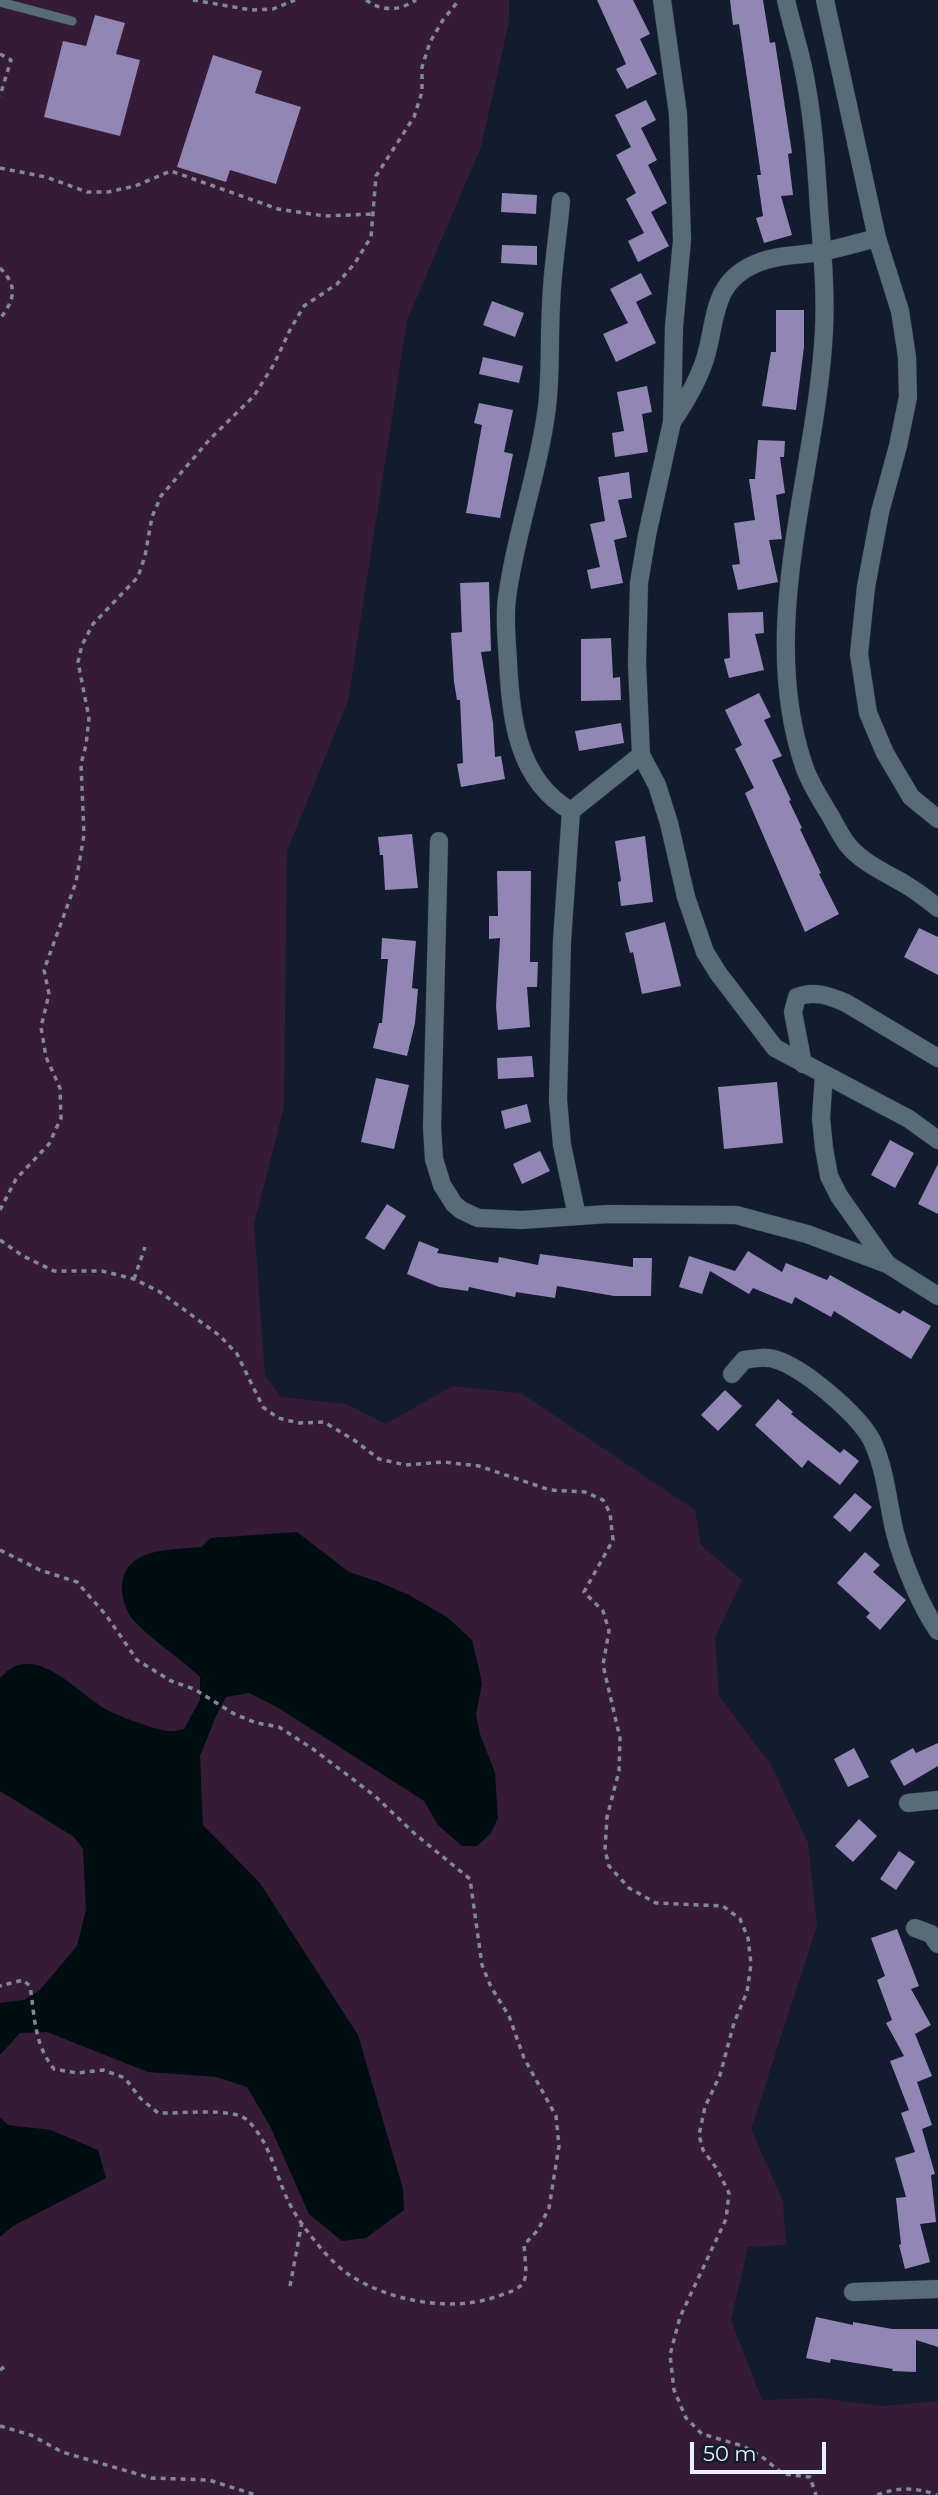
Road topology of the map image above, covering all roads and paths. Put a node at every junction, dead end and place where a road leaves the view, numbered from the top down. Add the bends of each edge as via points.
1 (193, 0) edge
2 (295, 0) edge
3 (366, 0) edge
4 (416, 0) edge
5 (459, 0) edge
6 (662, 0) edge
7 (786, 0) edge
8 (825, 0) edge
9 (0, 2) edge
10 (72, 21) dead end
11 (0, 54) edge
12 (0, 96) edge
13 (0, 168) edge
14 (562, 201) dead end
15 (374, 214) junction
16 (877, 238) junction
17 (824, 251) junction
18 (0, 268) edge
19 (0, 319) edge
20 (673, 422) junction
21 (642, 755) junction
22 (571, 811) junction
23 (938, 819) edge
24 (439, 841) dead end
25 (938, 908) edge
26 (938, 1058) edge
27 (803, 1063) junction
28 (824, 1074) junction
29 (938, 1140) edge
30 (0, 1210) edge
31 (577, 1216) junction
32 (0, 1240) edge
33 (145, 1247) dead end
34 (887, 1264) junction
35 (134, 1279) junction
36 (938, 1296) edge
37 (732, 1374) dead end
38 (0, 1550) edge
39 (938, 1631) edge
40 (938, 1800) edge
41 (908, 1803) dead end
42 (915, 1928) dead end
43 (938, 1944) edge
44 (0, 1986) edge
45 (302, 2222) junction
46 (290, 2286) dead end
47 (938, 2289) edge
48 (853, 2292) dead end
49 (0, 2426) edge
50 (256, 2495) edge
51 (816, 2495) edge
52 (877, 2495) edge
53 (937, 2495) edge

1 - 2 path via 251,10 273,9
3 - 4 path via 386,10 404,8
5 - 15 path via 430,42 414,117 376,176
6 - 20 street via 678,114 682,208
7 - 17 street via 815,136
8 - 16 street
9 - 10 lane
11 - 12 path via 10,60
13 - 15 path via 46,177 87,192 135,186 171,171 278,209 326,216
14 - 22 street via 547,407 511,572 506,622 510,705 523,756 547,792
15 - 30 path via 371,237 355,263 337,284 304,306 254,396 162,496 152,517 138,577 93,624 82,645 78,662 89,718 80,765 84,835 76,882 44,970 49,994 41,1027 46,1057 60,1088 61,1118 49,1144 16,1179
16 - 17 street
16 - 23 street via 900,311 908,397 880,512 859,654 868,713 885,752 911,797
17 - 20 street via 757,263 726,285 717,303 704,363
17 - 25 street via 821,366 787,614 786,667 793,730 804,768 848,846
18 - 19 path via 13,286 11,304
20 - 21 street via 639,583
21 - 22 street
21 - 27 street via 657,785 705,952 775,1048
22 - 31 street via 558,1100
24 - 31 street via 432,1128 440,1178 454,1204 478,1218
26 - 27 street via 846,1003 805,993 797,997 793,1012
27 - 28 street
28 - 29 street via 909,1119
28 - 34 street via 821,1118 829,1176
31 - 34 street via 736,1215 807,1234
32 - 35 path via 54,1271 102,1271
33 - 35 path
34 - 36 street
35 - 51 path via 220,1336 237,1354 263,1408 278,1418 324,1422 379,1459 406,1465 443,1462 479,1466 550,1490 585,1492 603,1500 610,1513 613,1539 584,1592 603,1611 609,1631 603,1665 620,1738 607,1817 608,1867 629,1888 656,1903 723,1906 740,1919 751,1964 747,1992 699,2135 729,2193 726,2219 680,2317 670,2355 674,2390 686,2418 702,2434 743,2446 783,2474 810,2477
37 - 39 street via 744,1360 780,1361 832,1395 853,1417 873,1442 896,1535
38 - 45 path via 77,1583 137,1660 236,1715 279,1727 313,1749 470,1879 482,1965 556,2116 559,2146 549,2208 524,2245 527,2277 517,2290 482,2302 444,2305 394,2296 348,2274
40 - 41 street
42 - 43 street via 931,1934
44 - 45 path via 23,1980 30,1986 38,2041 54,2069 77,2073 103,2070 125,2078 158,2113 245,2117 259,2135
45 - 46 path
47 - 48 street
49 - 50 path via 32,2435 62,2452 151,2479 209,2480
52 - 53 path via 896,2488

